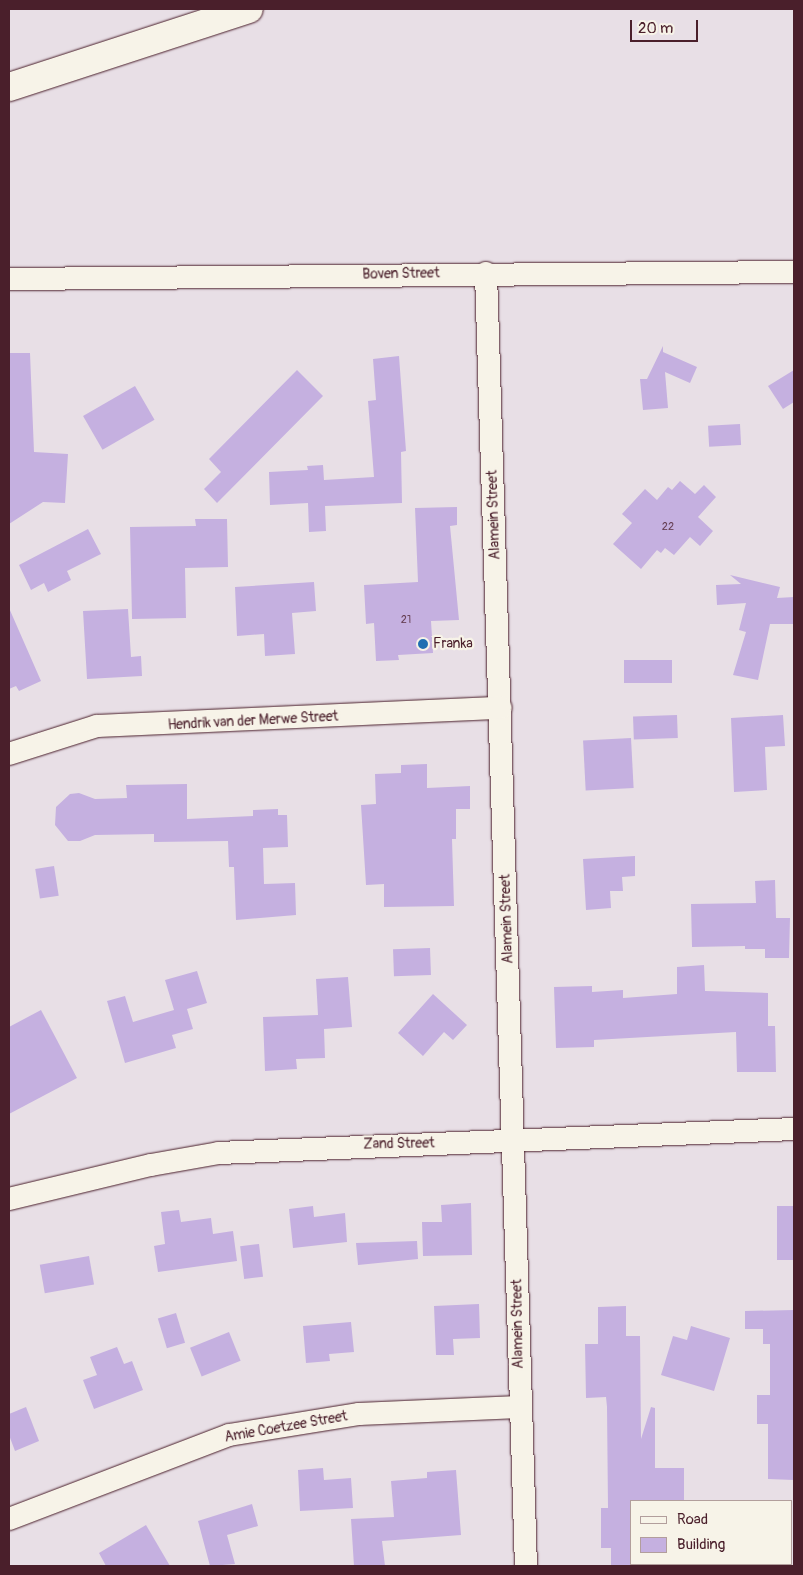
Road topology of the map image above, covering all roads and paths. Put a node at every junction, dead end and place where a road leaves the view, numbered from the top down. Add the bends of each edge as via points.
1 (249, 9) edge
2 (9, 87) edge
3 (794, 272) edge
4 (486, 273) junction
5 (9, 279) edge
6 (501, 708) junction
7 (9, 754) edge
8 (794, 1129) edge
9 (513, 1143) junction
10 (9, 1199) edge
11 (519, 1407) junction
12 (9, 1519) edge
13 (526, 1566) edge

1 - 2 highway
3 - 4 street, Boven Street
4 - 5 street, Boven Street
4 - 6 street, Alamein Street
6 - 7 street, Hendrik van der Merwe Street via 97,726
6 - 9 street, Alamein Street
8 - 9 street, Zand Street
9 - 10 street, Zand Street via 391,1144 219,1153 151,1165
9 - 11 street, Alamein Street
11 - 12 street, Amie Coetzee Street via 359,1414 237,1433
11 - 13 street, Alamein Street

